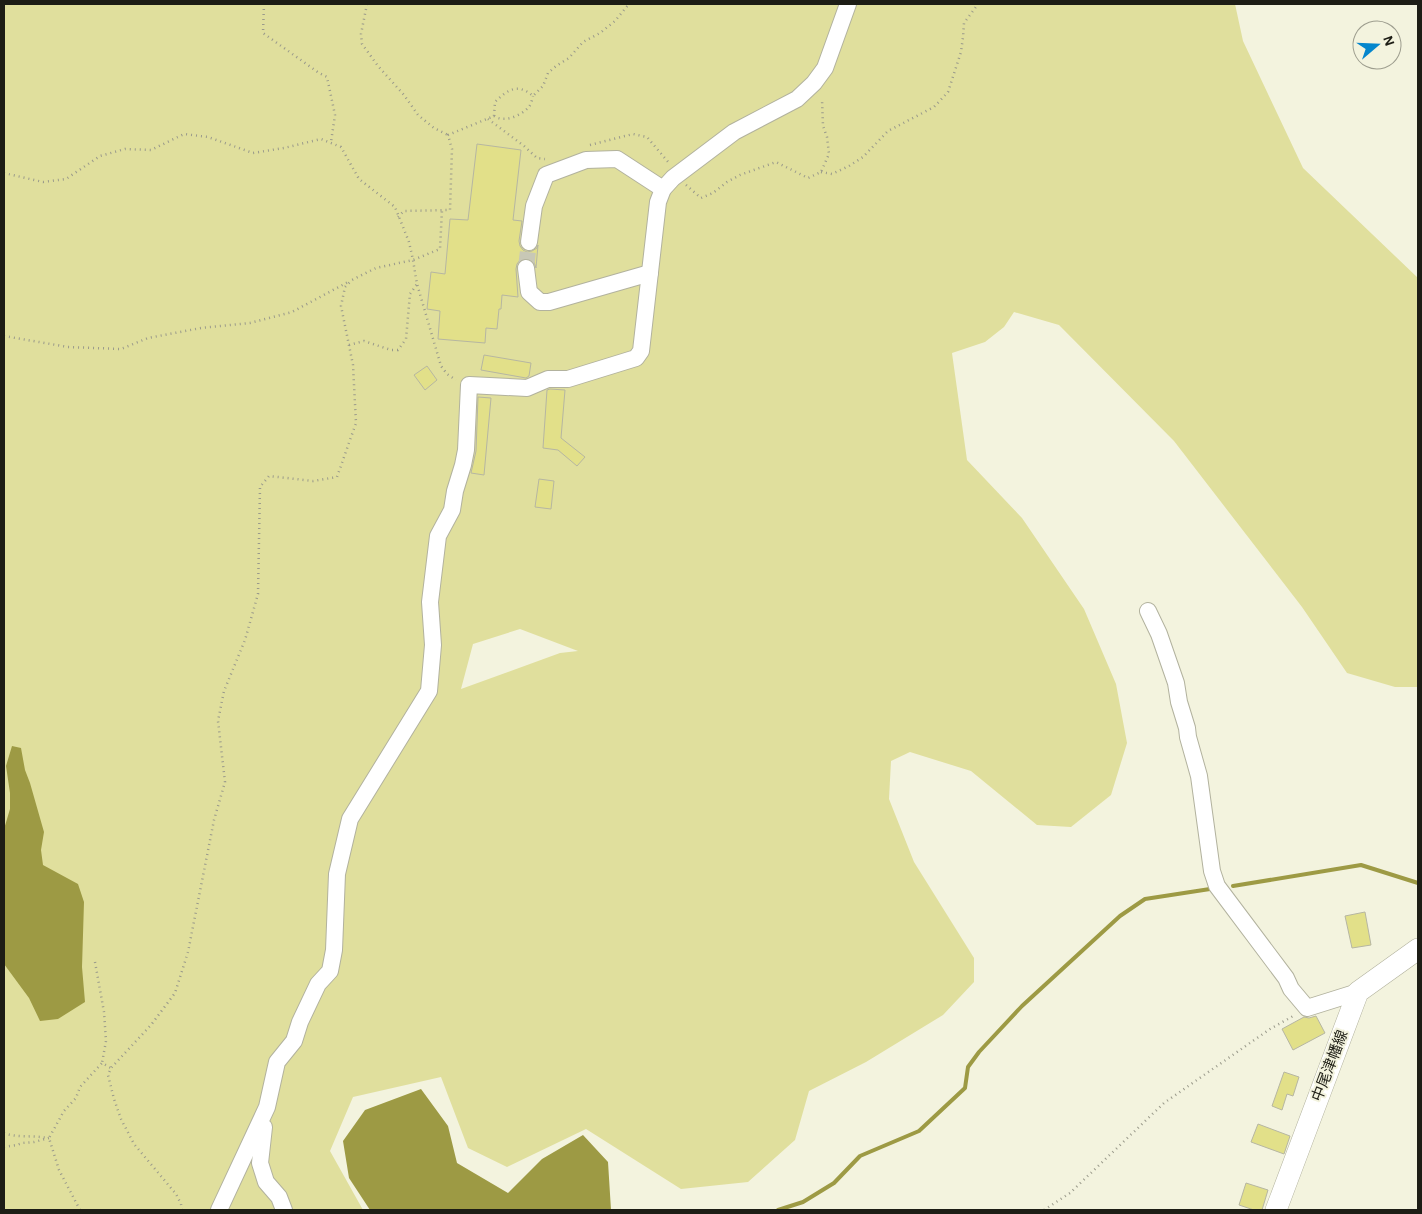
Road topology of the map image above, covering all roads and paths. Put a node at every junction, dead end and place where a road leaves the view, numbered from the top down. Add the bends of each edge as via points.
1 (264, 4) edge
2 (367, 4) edge
3 (629, 4) edge
4 (848, 4) edge
5 (978, 4) edge
6 (533, 96) junction
7 (822, 100) dead end
8 (494, 116) junction
9 (488, 119) junction
10 (448, 135) junction
11 (331, 143) junction
12 (586, 147) dead end
13 (548, 160) dead end
14 (671, 165) dead end
15 (821, 172) junction
16 (4, 173) edge
17 (685, 184) dead end
18 (663, 189) junction
19 (442, 210) junction
20 (398, 216) junction
21 (529, 242) tunnel mouth
22 (413, 260) junction
23 (526, 268) tunnel mouth
24 (650, 273) junction
25 (352, 280) junction
26 (417, 284) junction
27 (4, 336) edge
28 (349, 345) junction
29 (469, 385) junction
30 (1148, 611) dead end
31 (1418, 949) edge
32 (95, 962) dead end
33 (1358, 992) junction
34 (1307, 1008) junction
35 (102, 1063) junction
36 (111, 1068) junction
37 (267, 1107) junction
38 (4, 1133) edge
39 (49, 1138) junction
40 (4, 1147) edge
41 (80, 1210) edge
42 (182, 1210) edge
43 (219, 1210) edge
44 (284, 1210) edge
45 (1044, 1210) edge
46 (1276, 1210) edge

1 - 11 path via 264,33 327,77 335,115
2 - 10 path via 362,44 418,115
3 - 6 path via 615,21 583,42 569,58 548,73 543,86
4 - 18 street via 825,68 814,83 797,99 734,132
5 - 15 path via 964,23 961,52 948,92 934,107 888,131 863,157 849,166 832,174
6 - 8 path via 530,106 521,114 505,119
6 - 8 path via 514,88 504,93 495,102
7 - 15 path via 829,154
8 - 9 path
9 - 10 path
9 - 13 path via 537,158
10 - 19 path via 452,149 450,210
11 - 16 path via 321,138 253,153 208,137 184,134 151,150 125,149 100,156 66,179 43,182
11 - 20 path via 341,147 359,178 395,207
12 - 14 path via 633,134 647,137
15 - 17 path via 808,178 776,162 740,174 701,198
18 - 21 street via 617,159 586,160 557,170 546,175 534,206
18 - 24 street via 658,202
19 - 20 path via 404,211
19 - 22 path via 440,249
20 - 22 path
22 - 25 path via 376,268
22 - 26 path
23 - 24 street via 528,292 540,302
24 - 29 street via 641,351 636,358 568,378 548,379 527,388
25 - 27 path via 292,312 250,323 148,338 121,349 68,347
25 - 28 path via 345,287 341,306
26 - 28 path via 410,294 406,339 398,350 364,341
26 - 29 path via 441,366 447,374
28 - 36 path via 356,424 337,477 313,481 269,476 260,487 258,594 245,640 224,690 218,721 225,782 214,820 188,952 175,993
29 - 37 street via 463,465 452,510 438,536 430,602 433,645 429,691 350,819 337,874 330,971 318,984 294,1041 277,1062
30 - 34 street via 1176,683 1198,776 1212,872 1217,886
31 - 33 main road
32 - 35 path via 104,1012 106,1041
33 - 34 street
33 - 46 main road, 中尾津幡線
34 - 45 path via 1270,1029 1164,1104 1070,1192
35 - 36 path
35 - 39 path via 80,1087
36 - 42 path via 108,1075 121,1118 134,1144 176,1194
37 - 43 street
37 - 44 street via 260,1163 266,1182 279,1197
38 - 39 path
39 - 40 path
39 - 41 path via 59,1170

